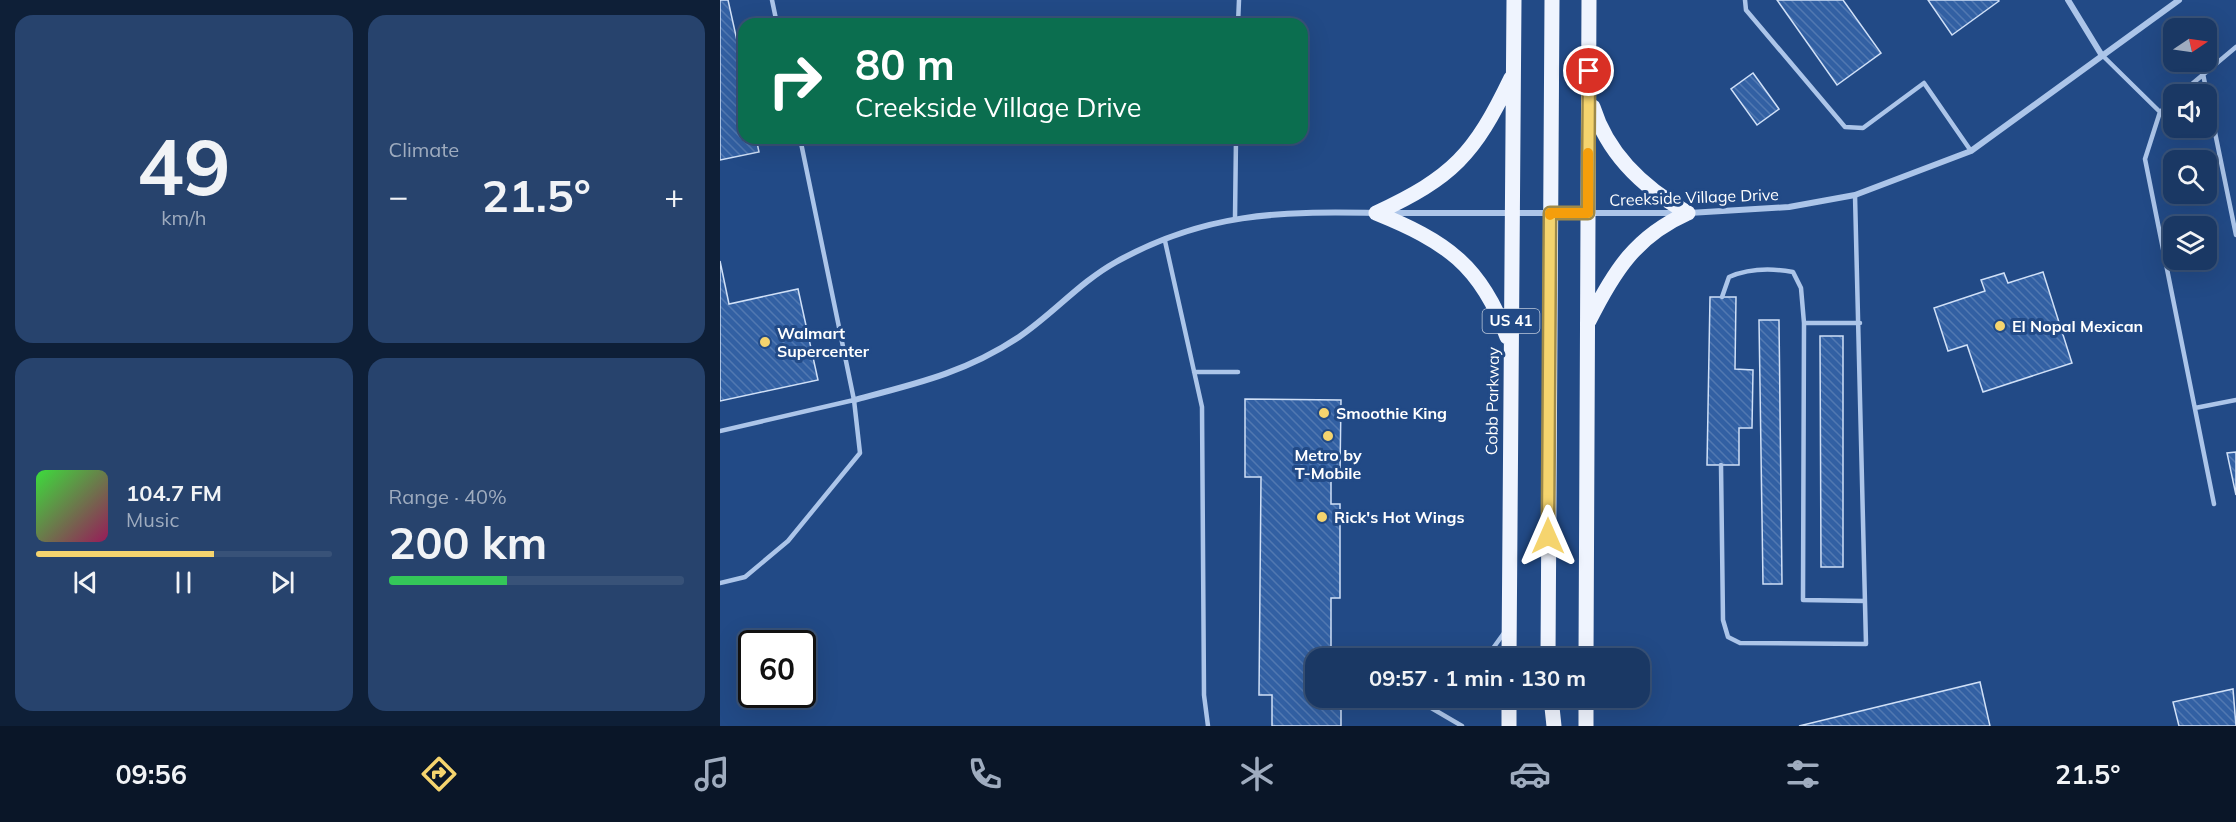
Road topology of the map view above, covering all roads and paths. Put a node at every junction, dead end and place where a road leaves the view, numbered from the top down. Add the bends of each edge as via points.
1 (771, 0) edge
2 (1239, 0) edge
3 (1514, 0) edge
4 (1552, 0) edge
5 (1589, 0) edge
6 (1745, 0) edge
7 (2068, 0) edge
8 (2179, 0) edge
9 (776, 18) edge
10 (1238, 18) edge
11 (2236, 47) edge
12 (2101, 54) junction
13 (1514, 72) junction
14 (2203, 74) junction
15 (2192, 84) edge
16 (1588, 94) junction
17 (2163, 109) edge
18 (2160, 112) junction
19 (801, 144) edge
20 (1236, 144) edge
21 (1971, 151) junction
22 (1855, 195) junction
23 (1376, 213) junction
24 (1512, 213) junction
25 (1550, 213) junction
26 (1588, 213) junction
27 (1688, 213) junction
28 (1235, 218) junction
29 (2236, 235) edge
30 (1165, 241) junction
31 (1722, 297) dead end
32 (1804, 322) junction
33 (1588, 323) junction
34 (1860, 323) junction
35 (1511, 347) junction
36 (1194, 372) junction
37 (1238, 372) dead end
38 (854, 400) junction
39 (2236, 400) edge
40 (2195, 408) junction
41 (720, 431) edge
42 (1721, 465) dead end
43 (2214, 504) dead end
44 (720, 583) edge
45 (1865, 601) junction
46 (1509, 626) junction
47 (1493, 648) edge
48 (1509, 648) edge
49 (1548, 648) edge
50 (1586, 648) edge
51 (1431, 708) edge
52 (1509, 708) edge
53 (1552, 708) edge
54 (1586, 708) edge
55 (1208, 726) edge
56 (1462, 726) edge
57 (1509, 726) edge
58 (1554, 726) edge
59 (1586, 726) edge

1 - 9 lane
2 - 10 lane
3 - 13 main road, Cobb Parkway / US 41
4 - 25 main road
5 - 16 main road
6 - 21 lane via 1746,10 1845,127 1863,128 1924,83
7 - 12 street
8 - 12 street, Creekside Village Drive
11 - 14 lane
12 - 18 lane
12 - 21 street, Creekside Village Drive
13 - 23 main road via 1494,114 1455,167 1419,192
13 - 24 main road, Cobb Parkway / US 41
14 - 15 lane
14 - 29 lane
16 - 26 main road
16 - 27 main road via 1599,126 1623,162 1667,201
17 - 18 lane
18 - 40 lane via 2145,159
19 - 38 lane
20 - 28 lane
21 - 22 street, Creekside Village Drive
22 - 27 street, Creekside Village Drive via 1789,207
22 - 34 lane
23 - 24 street, Creekside Village Drive
23 - 28 street, Creekside Village Drive via 1287,212
23 - 35 main road via 1430,238 1465,264 1496,305
24 - 25 street, Creekside Village Drive
24 - 35 main road, Cobb Parkway / US 41
25 - 26 street, Creekside Village Drive
25 - 49 main road
26 - 27 street, Creekside Village Drive
26 - 33 main road
27 - 33 main road via 1660,226 1637,246 1613,274
28 - 30 street, Creekside Village Drive
30 - 36 lane
30 - 38 street, Creekside Village Drive via 1099,273 1020,336 974,364
31 - 32 lane via 1730,277 1743,271 1793,272 1802,288
32 - 34 lane
32 - 45 lane via 1803,600
33 - 50 main road
34 - 45 lane
35 - 46 main road, Cobb Parkway / US 41
36 - 37 lane
36 - 55 lane via 1202,407 1204,695
38 - 41 lane
38 - 44 lane via 860,453 788,542 745,577
39 - 40 lane
40 - 43 lane
42 - 45 lane via 1723,620 1728,637 1740,644 1866,644
46 - 47 lane
46 - 48 main road, Cobb Parkway / US 41
51 - 56 lane
52 - 57 main road
53 - 58 main road
54 - 59 main road

